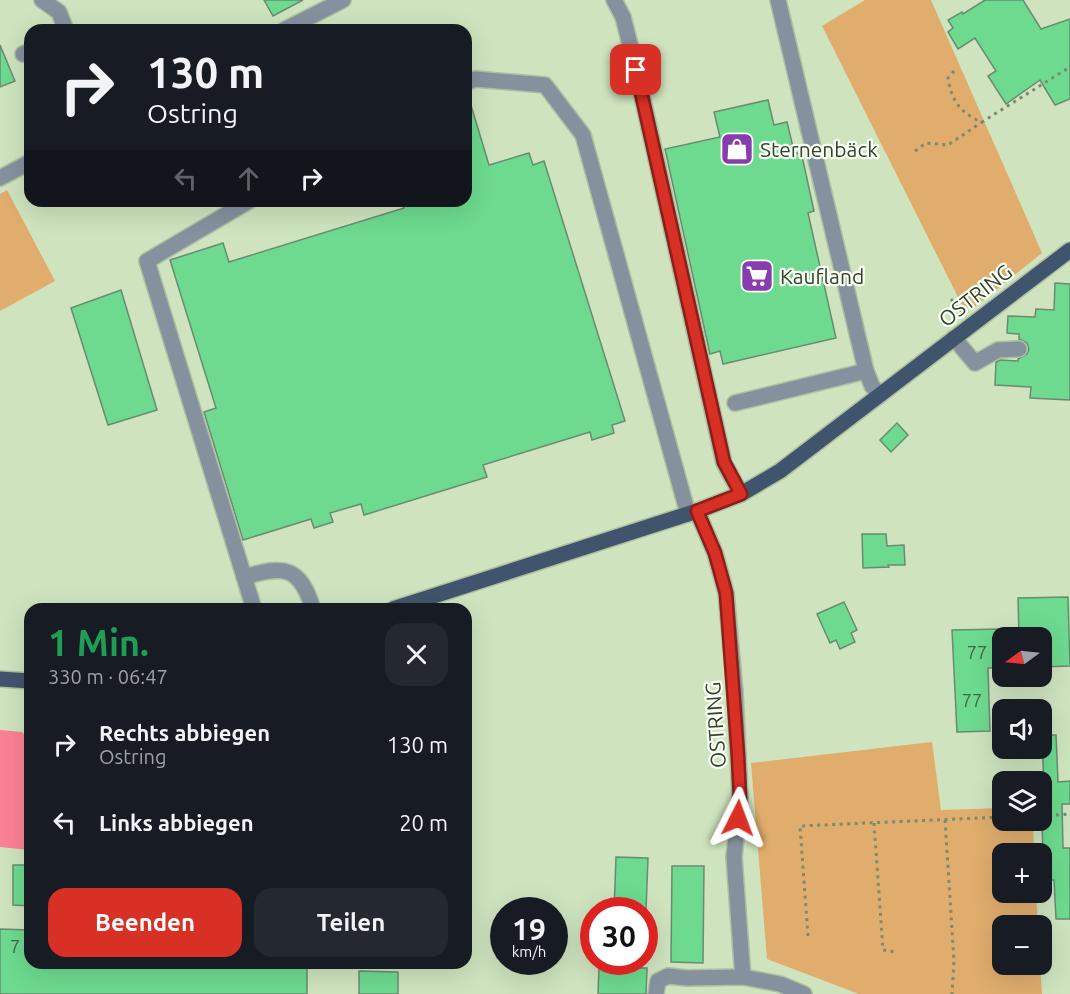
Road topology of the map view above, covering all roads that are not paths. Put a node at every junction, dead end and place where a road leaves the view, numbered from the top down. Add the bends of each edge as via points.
1 (42, 0) edge
2 (343, 0) edge
3 (614, 0) edge
4 (778, 0) edge
5 (64, 24) edge
6 (296, 24) edge
7 (472, 80) edge
8 (24, 165) edge
9 (0, 178) edge
10 (239, 207) edge
11 (1070, 250) edge
12 (954, 338) junction
13 (1019, 349) dead end
14 (866, 371) junction
15 (880, 395) junction
16 (735, 403) dead end
17 (741, 494) junction
18 (692, 513) junction
19 (244, 577) junction
20 (252, 603) edge
21 (311, 603) edge
22 (412, 603) edge
23 (0, 679) edge
24 (24, 681) edge
25 (743, 977) junction
26 (656, 994) edge
27 (804, 994) edge

1 - 5 street via 59,12
2 - 6 street
3 - 17 street via 623,17 634,60 724,462
4 - 14 street
7 - 18 street via 545,85 583,135
8 - 9 street
10 - 19 street via 147,261
11 - 12 main road, OSTRING
12 - 13 street via 975,363 998,350
12 - 15 main road, OSTRING
14 - 15 street
14 - 16 street
15 - 17 main road, OSTRING via 780,471
17 - 18 main road, OSTRING
18 - 22 main road, OSTRING
18 - 25 street, OSTRING via 715,553 726,593 740,798 734,857
19 - 20 street
19 - 21 street via 269,570 285,571 300,580
23 - 24 main road
25 - 26 street via 668,976 658,981
25 - 27 street via 780,984

